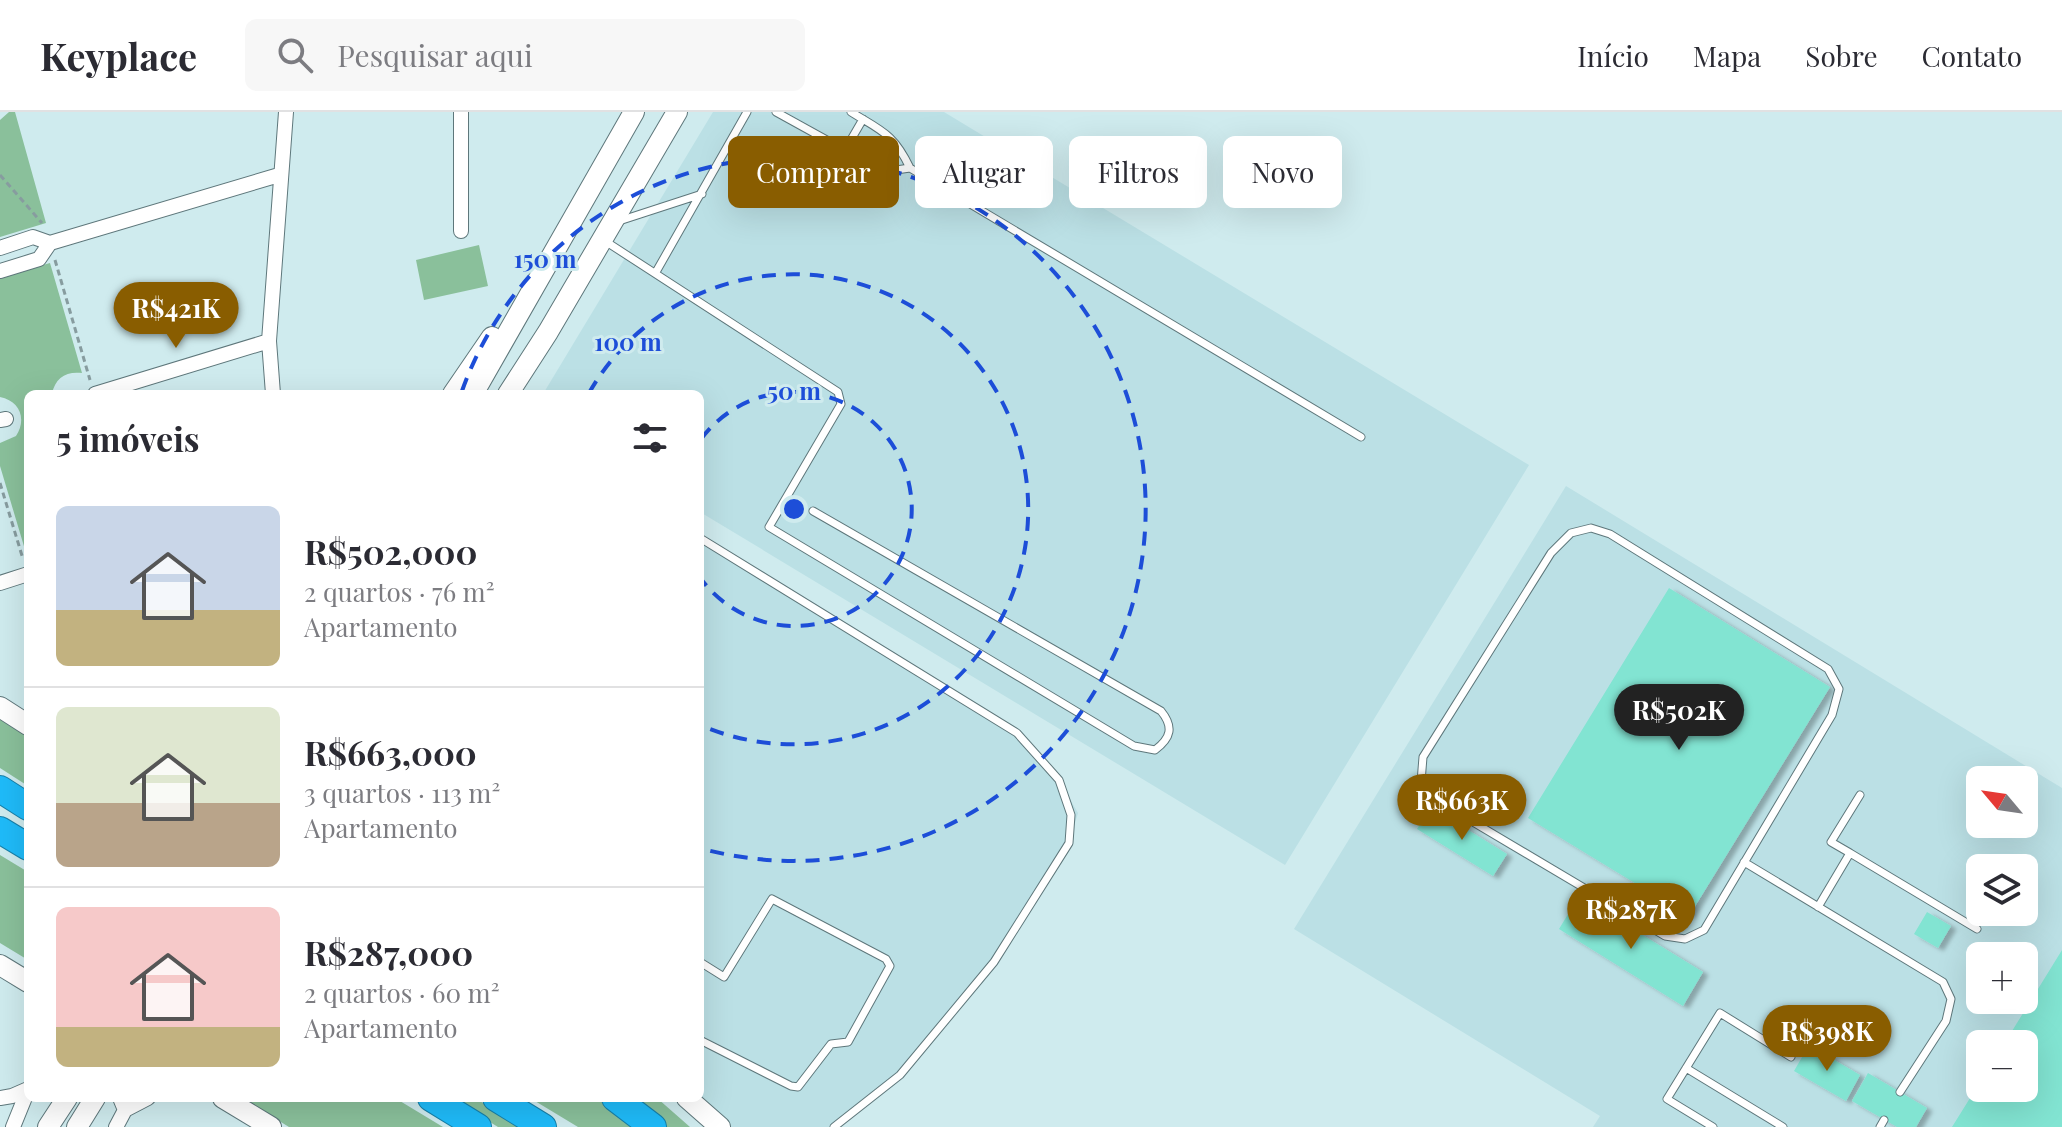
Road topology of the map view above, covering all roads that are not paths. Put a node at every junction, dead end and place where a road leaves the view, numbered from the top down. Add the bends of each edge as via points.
1 (286, 112) edge
2 (461, 112) edge
3 (634, 112) edge
4 (677, 112) edge
5 (747, 112) edge
6 (776, 112) edge
7 (851, 112) edge
8 (863, 119) junction
9 (820, 136) edge
10 (853, 136) edge
11 (910, 168) junction
12 (899, 170) edge
13 (279, 175) junction
14 (702, 194) junction
15 (571, 222) junction
16 (461, 231) dead end
17 (608, 231) junction
18 (50, 243) junction
19 (0, 248) edge
20 (0, 271) edge
21 (656, 272) junction
22 (548, 332) junction
23 (269, 341) junction
24 (108, 390) edge
25 (273, 390) edge
26 (456, 390) edge
27 (475, 390) edge
28 (511, 390) edge
29 (521, 390) edge
30 (1361, 437) dead end
31 (813, 511) dead end
32 (704, 540) edge
33 (24, 575) edge
34 (0, 583) edge
35 (0, 707) edge
36 (24, 722) edge
37 (0, 789) edge
38 (1860, 795) dead end
39 (24, 804) edge
40 (0, 830) edge
41 (24, 845) edge
42 (1850, 853) junction
43 (1744, 862) junction
44 (1818, 907) junction
45 (1977, 929) dead end
46 (704, 964) edge
47 (0, 965) edge
48 (24, 980) edge
49 (704, 1042) edge
50 (1791, 1057) dead end
51 (1686, 1068) junction
52 (24, 1092) edge
53 (1900, 1092) dead end
54 (0, 1098) edge
55 (24, 1100) edge
56 (64, 1102) edge
57 (93, 1102) edge
58 (230, 1102) edge
59 (437, 1102) edge
60 (502, 1102) edge
61 (620, 1102) edge
62 (692, 1102) edge
63 (123, 1104) edge
64 (13, 1127) edge
65 (48, 1127) edge
66 (77, 1127) edge
67 (116, 1127) edge
68 (271, 1127) edge
69 (478, 1127) edge
70 (543, 1127) edge
71 (653, 1127) edge
72 (720, 1127) edge
73 (834, 1127) edge
74 (1713, 1127) edge
75 (1783, 1127) edge

1 - 13 street
2 - 16 street
3 - 15 street
4 - 17 street
5 - 14 lane
6 - 9 lane
7 - 8 lane
8 - 10 lane
8 - 11 lane via 890,135
11 - 12 lane
11 - 30 lane
13 - 18 street
13 - 23 street
14 - 17 lane
14 - 21 lane
15 - 26 street
15 - 27 street
17 - 21 lane
17 - 22 street
18 - 19 street via 33,237
18 - 20 street via 39,259
21 - 31 lane via 832,386 841,397 769,527 1134,746 1155,750 1165,742 1169,721 1161,711
22 - 28 street
22 - 29 street
23 - 24 street
23 - 25 street
32 - 73 lane via 1017,733 1059,780 1071,815 1069,843 994,962 900,1075
33 - 34 street
35 - 36 street
37 - 39 highway
38 - 42 lane via 1831,842
40 - 41 highway
42 - 44 lane
42 - 45 lane
43 - 43 lane via 1832,715 1839,689 1828,669 1610,534 1591,528 1571,533 1551,553 1423,757 1421,782 1436,800 1665,936 1685,939 1704,930
43 - 44 lane
44 - 53 lane via 1943,982 1951,999 1946,1021
46 - 49 lane via 724,977 772,899 886,959 890,966 848,1042 831,1044 798,1087
47 - 48 street
50 - 51 lane via 1720,1013
51 - 74 lane via 1667,1099
51 - 75 lane
52 - 54 street
55 - 64 street
56 - 65 street
57 - 66 street
58 - 68 street
59 - 69 highway
60 - 70 highway
61 - 71 highway
62 - 72 street
63 - 67 street

